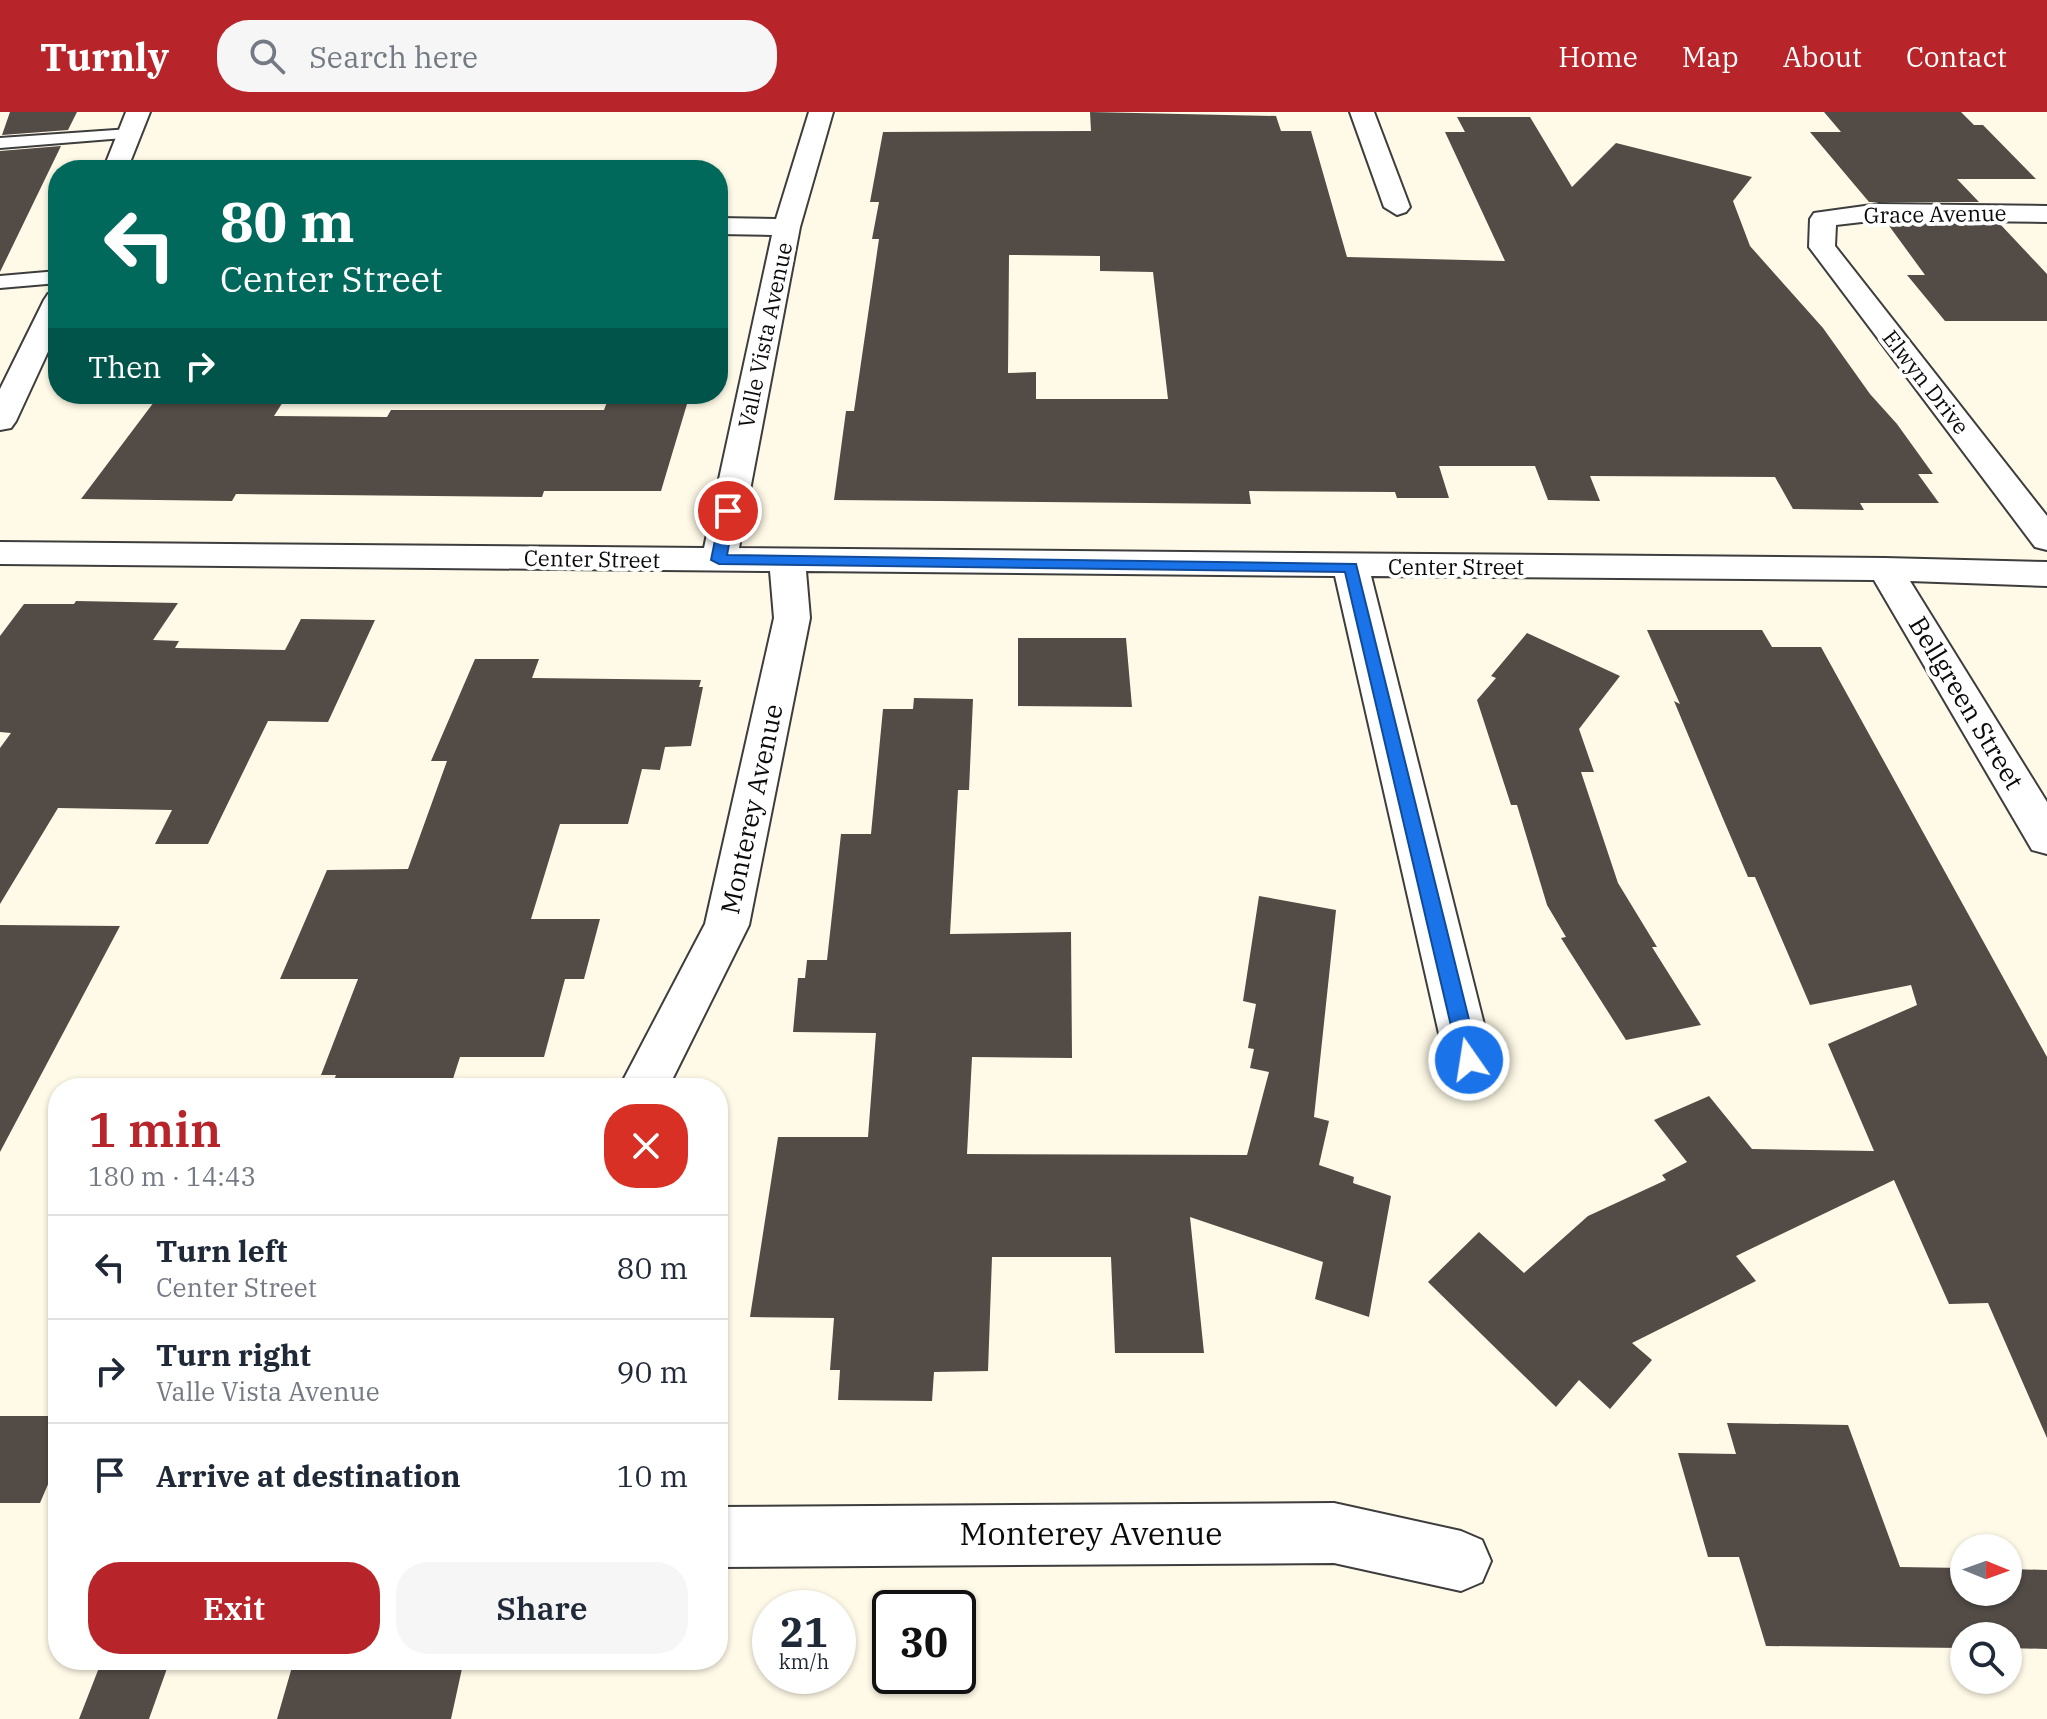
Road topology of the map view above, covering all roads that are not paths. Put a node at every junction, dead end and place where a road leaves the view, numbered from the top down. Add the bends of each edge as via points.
1 (821, 112) edge
2 (1362, 112) edge
3 (134, 123) edge
4 (0, 143) edge
5 (119, 160) edge
6 (1397, 207) dead end
7 (2047, 214) edge
8 (1823, 219) joint
9 (728, 226) edge
10 (787, 227) junction
11 (48, 278) edge
12 (0, 282) edge
13 (48, 321) edge
14 (0, 421) edge
15 (2047, 539) edge
16 (0, 553) edge
17 (719, 560) junction
18 (787, 560) junction
19 (1351, 567) junction
20 (1885, 569) junction
21 (2047, 574) edge
22 (2047, 838) edge
23 (1469, 1060) dead end
24 (648, 1078) edge
25 (728, 1537) edge
26 (1461, 1561) dead end

1 - 10 street, Valle Vista Avenue
2 - 6 street
3 - 4 lane
3 - 5 street
7 - 8 street, Grace Avenue via 1879,212
8 - 15 street, Elwyn Drive via 1822,247
9 - 10 street
10 - 17 street, Valle Vista Avenue
11 - 12 lane
13 - 14 street
16 - 17 street, Center Street
17 - 18 street, Center Street
18 - 19 street, Center Street
18 - 24 street, Monterey Avenue via 792,618 727,925
19 - 20 street, Center Street
19 - 23 street
20 - 21 street, Center Street
20 - 22 street, Bellgreen Street
25 - 26 street, Monterey Avenue via 1334,1533

